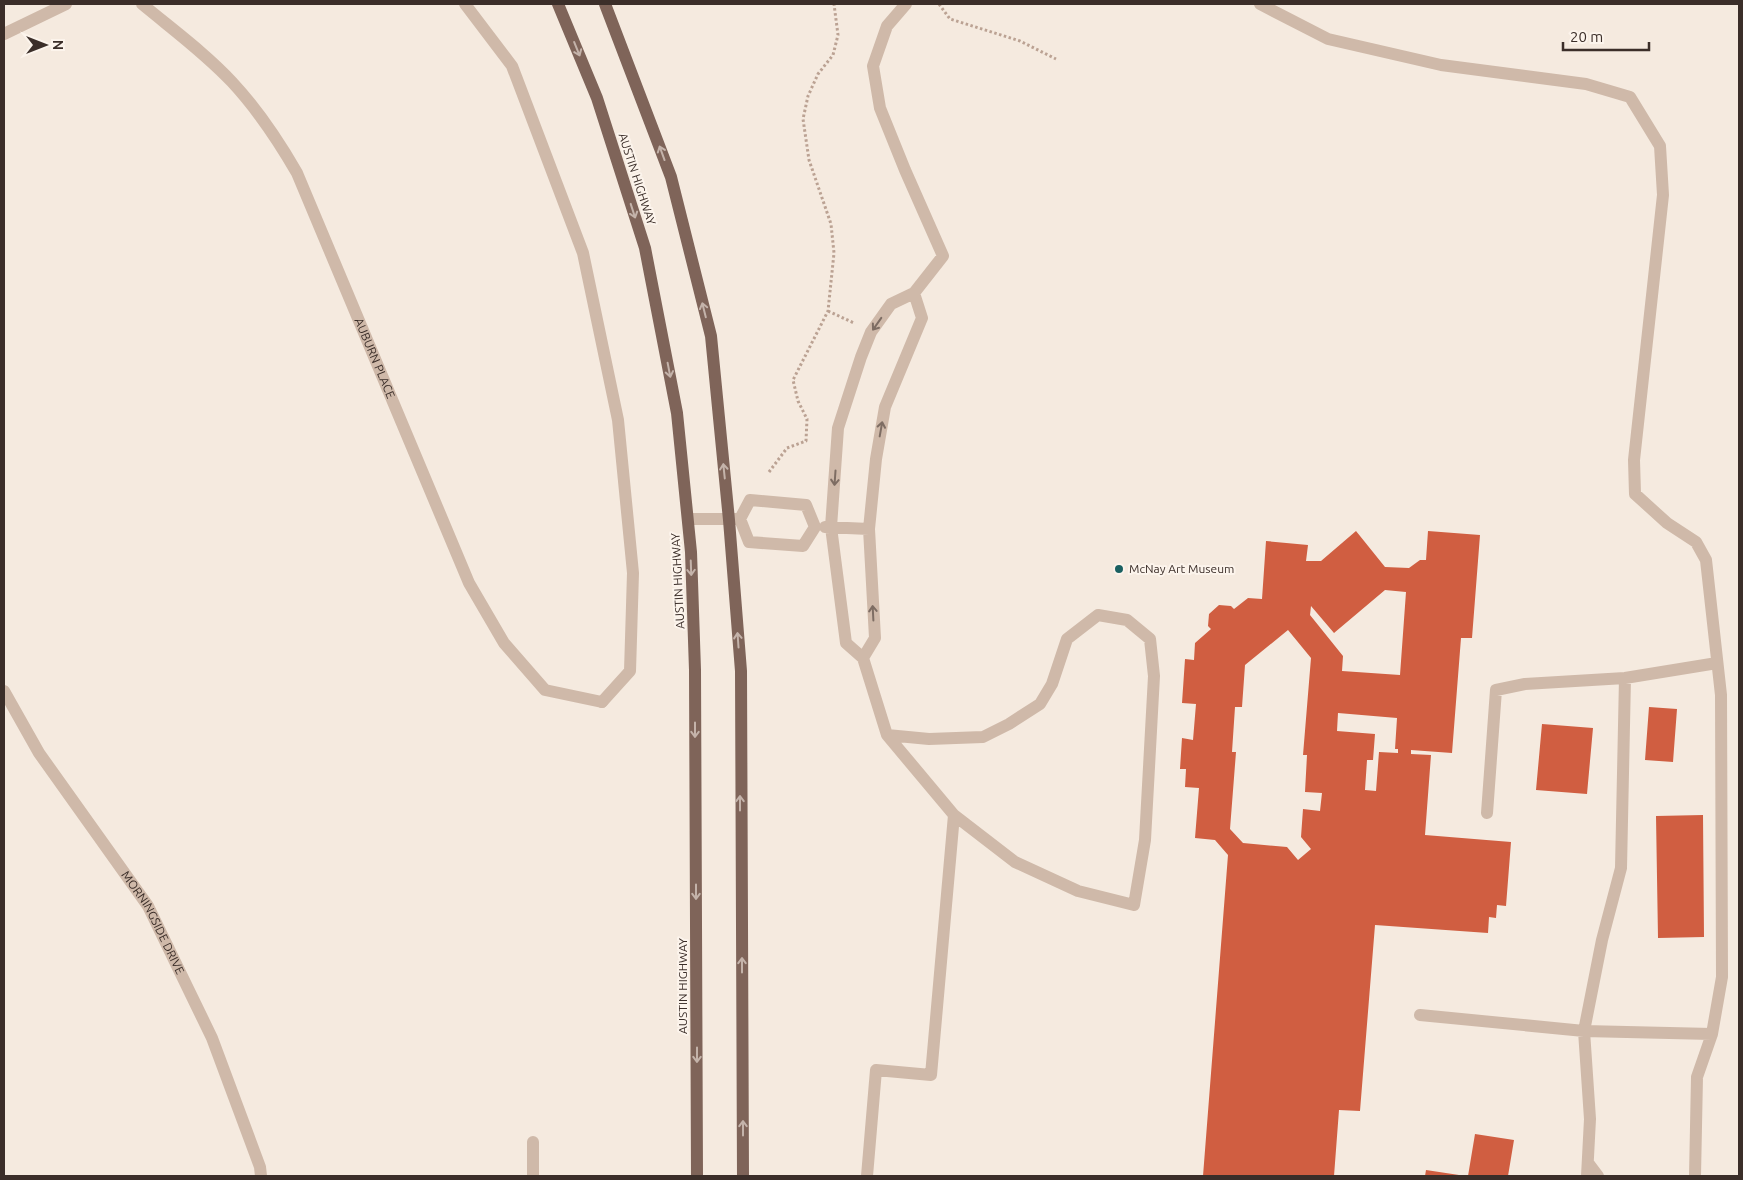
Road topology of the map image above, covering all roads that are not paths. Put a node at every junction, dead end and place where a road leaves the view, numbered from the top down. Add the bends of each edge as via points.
1 (66, 4) edge
2 (142, 4) edge
3 (466, 4) edge
4 (558, 4) edge
5 (605, 4) edge
6 (906, 4) edge
7 (1260, 4) edge
8 (4, 34) edge
9 (914, 294) junction
10 (688, 519) junction
11 (735, 519) junction
12 (815, 527) junction
13 (831, 527) junction
14 (869, 529) junction
15 (863, 658) junction
16 (1717, 663) junction
17 (1624, 678) junction
18 (4, 691) edge
19 (887, 735) junction
20 (1487, 812) dead end
21 (954, 815) junction
22 (1420, 1015) dead end
23 (1584, 1031) junction
24 (1712, 1034) junction
25 (533, 1142) dead end
26 (1588, 1170) edge
27 (261, 1176) edge
28 (533, 1176) edge
29 (697, 1176) edge
30 (743, 1176) edge
31 (867, 1176) edge
32 (1598, 1176) edge
33 (1695, 1176) edge

1 - 8 street
2 - 3 street, AUBURN PLACE via 231,80 256,108 297,173 469,583 504,643 545,690 602,702 630,671 633,573 618,420 583,253 512,66
4 -> 10 main road, AUSTIN HIGHWAY via 597,98 645,248 678,413
11 -> 5 main road via 708,327 671,177
6 - 9 street via 887,26 873,66 880,108 943,256
7 - 16 street via 1328,39 1441,65 1586,84 1630,97 1660,146 1663,195 1634,460 1635,494 1667,523 1696,542 1706,560
9 -> 13 street via 891,304 871,332 861,357 838,428
14 -> 9 street via 885,407 922,318
10 - 11 street
10 -> 29 main road, AUSTIN HIGHWAY via 695,670
11 - 12 street via 749,542 770,545 803,546
11 - 12 street via 750,500 801,504 806,505
30 -> 11 main road via 741,671
12 - 13 street
13 - 14 street
13 - 15 street via 846,643
15 -> 14 street via 875,638
15 - 19 street
16 - 17 street
16 - 24 street via 1721,696 1722,977
17 - 20 street via 1525,684 1496,690
17 - 23 street via 1621,868 1602,940
18 - 27 street, MORNINGSIDE DRIVE via 39,752 148,906 212,1038
19 - 21 street
19 - 21 street via 929,739 983,737 1009,724 1040,704 1052,684 1067,639 1098,615 1127,620 1150,639 1154,676 1145,840 1134,906 1078,891 1015,862
21 - 31 street via 931,1075 876,1070
22 - 23 street
23 - 24 street
23 - 26 street via 1590,1119
24 - 33 street via 1697,1077
25 - 28 street
26 - 32 street

